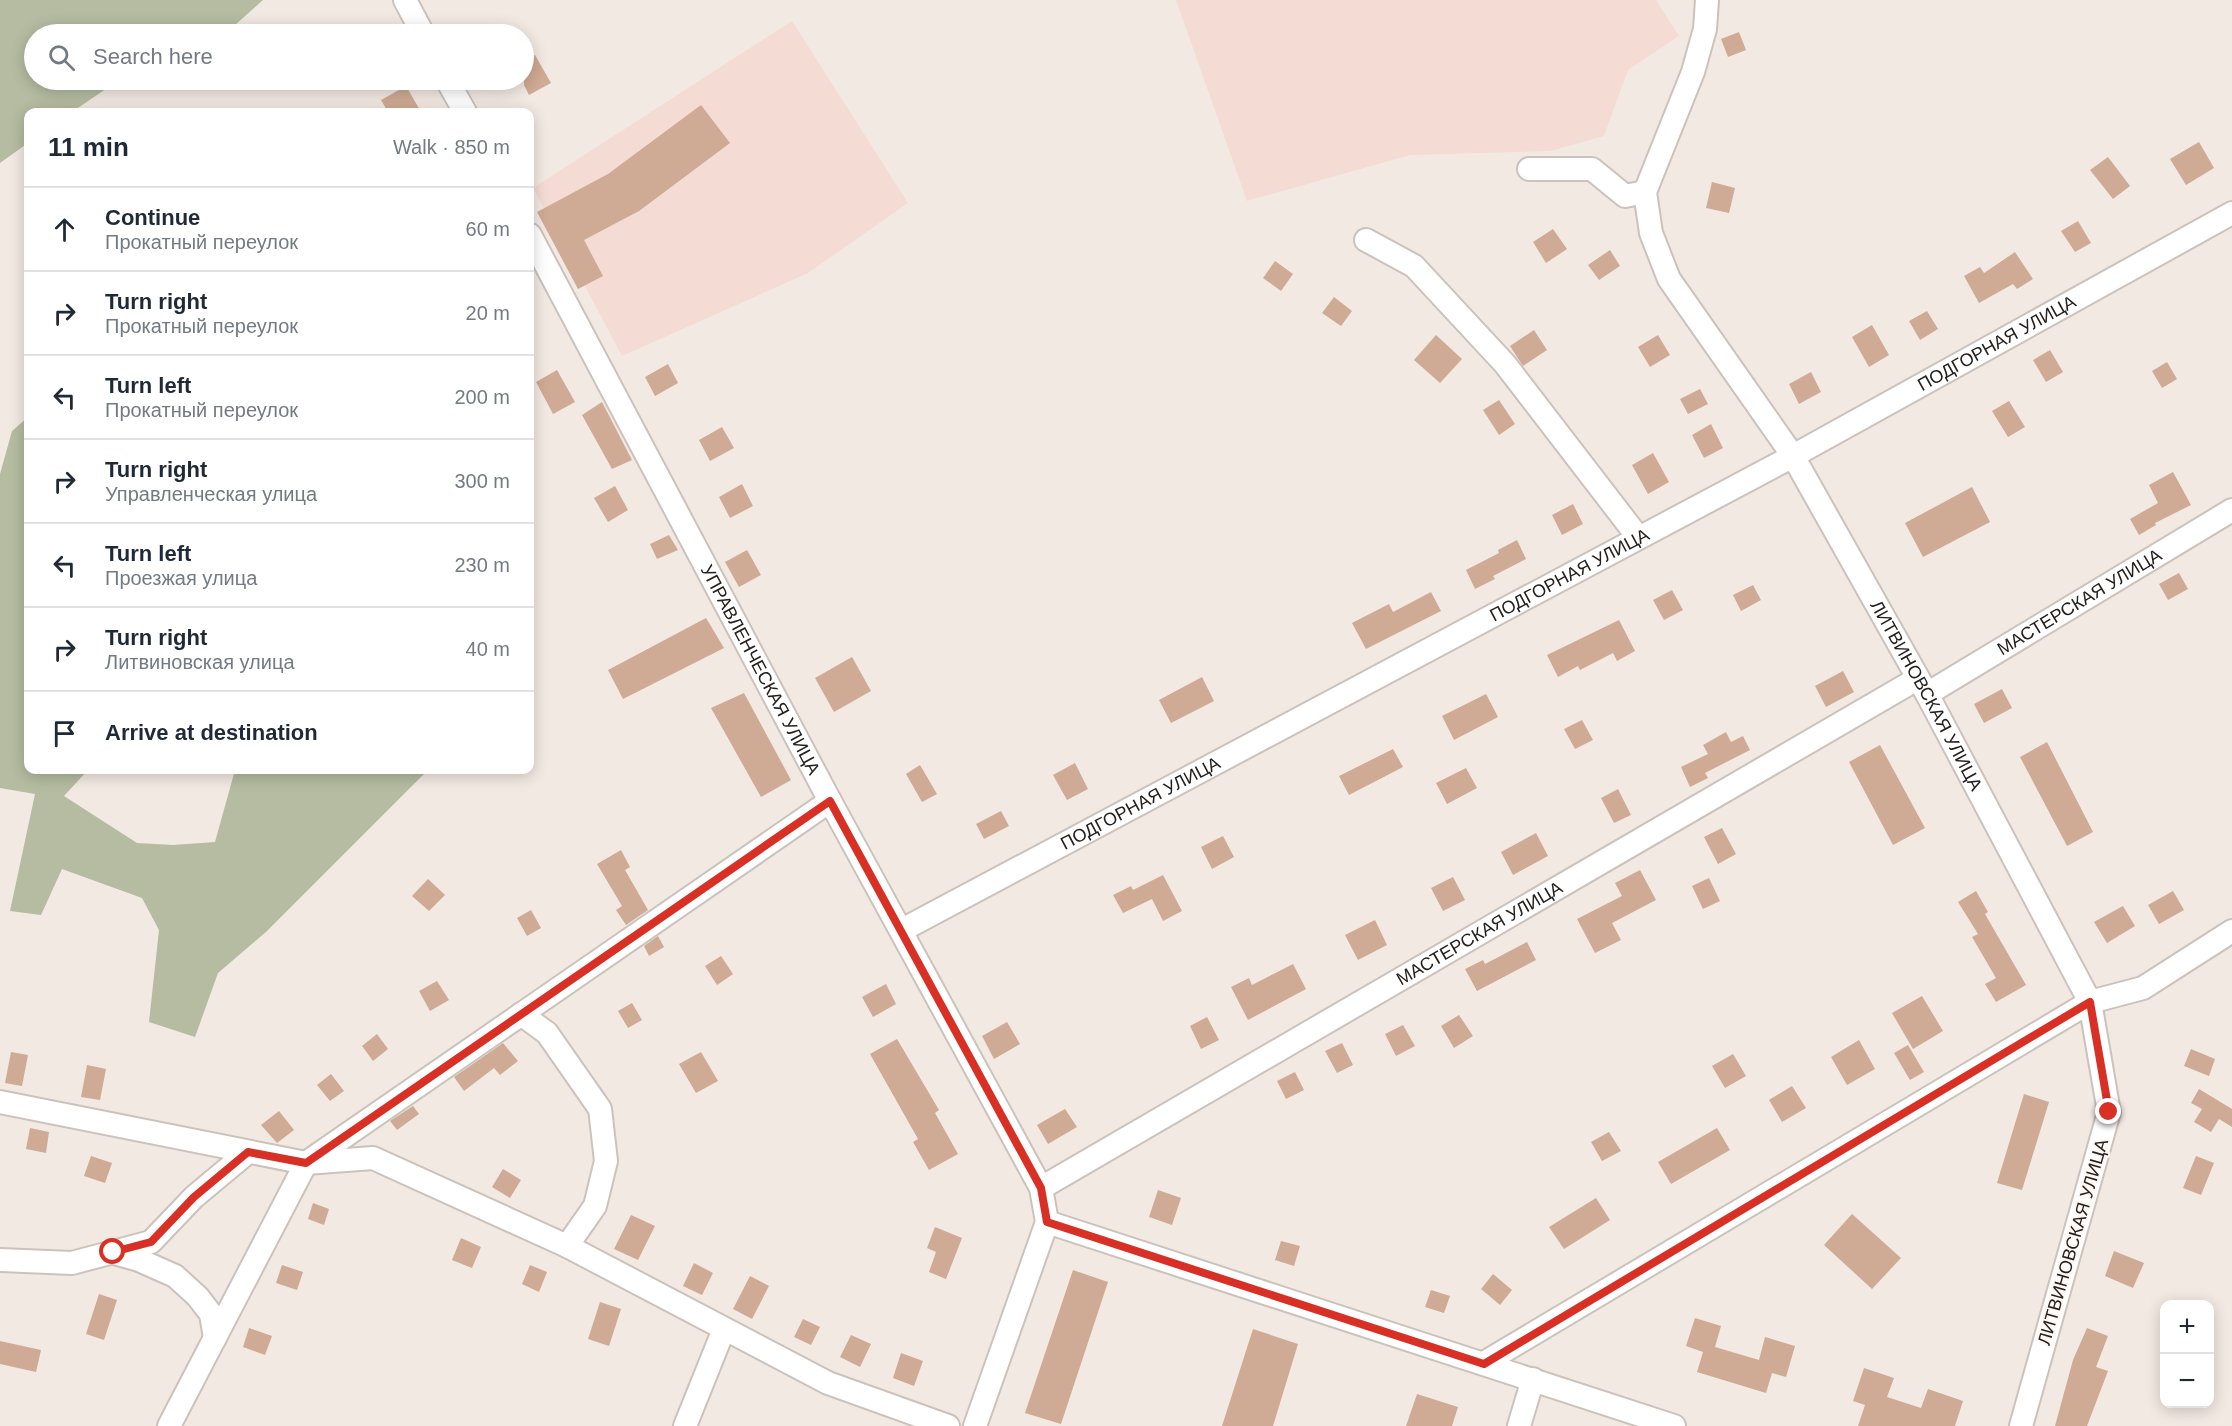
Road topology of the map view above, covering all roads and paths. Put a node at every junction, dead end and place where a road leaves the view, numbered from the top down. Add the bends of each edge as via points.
1 (405, 0) edge
2 (1707, 0) edge
3 (418, 24) edge
4 (453, 90) edge
5 (463, 108) edge
6 (1529, 169) dead end
7 (1645, 192) junction
8 (2232, 213) edge
9 (1366, 240) dead end
10 (534, 243) edge
11 (1792, 456) junction
12 (2232, 510) edge
13 (1638, 537) junction
14 (1922, 687) junction
15 (830, 801) junction
16 (902, 930) junction
17 (2232, 931) edge
18 (2090, 1002) junction
19 (521, 1014) junction
20 (0, 1102) edge
21 (248, 1152) junction
22 (306, 1163) junction
23 (1041, 1188) junction
24 (1047, 1222) junction
25 (567, 1246) junction
26 (113, 1252) junction
27 (0, 1260) edge
28 (724, 1329) junction
29 (214, 1338) junction
30 (1484, 1364) junction
31 (1533, 1379) junction
32 (176, 1424) edge
33 (685, 1426) edge
34 (948, 1426) edge
35 (975, 1426) edge
36 (1519, 1426) edge
37 (1674, 1426) edge
38 (2021, 1426) edge

1 - 3 street
2 - 7 street via 1705,29 1693,72
4 - 5 street
6 - 7 street via 1592,169 1625,196
7 - 11 street, ЛИТВИНОВСКАЯ УЛИЦА via 1651,233 1669,279
8 - 11 street, ПОДГОРНАЯ УЛИЦА
9 - 13 street via 1414,266 1505,364
10 - 15 street, УПРАВЛЕНЧЕСКАЯ УЛИЦА
11 - 13 street, ПОДГОРНАЯ УЛИЦА
11 - 14 street, ЛИТВИНОВСКАЯ УЛИЦА
12 - 14 street, МАСТЕРСКАЯ УЛИЦА
13 - 16 street, ПОДГОРНАЯ УЛИЦА
14 - 18 street, ЛИТВИНОВСКАЯ УЛИЦА
14 - 23 street, МАСТЕРСКАЯ УЛИЦА
15 - 16 street, УПРАВЛЕНЧЕСКАЯ УЛИЦА
15 - 19 street
16 - 23 street, УПРАВЛЕНЧЕСКАЯ УЛИЦА
17 - 18 street via 2143,988
18 - 30 street
18 - 38 street, ЛИТВИНОВСКАЯ УЛИЦА via 2109,1112
19 - 22 street
19 - 25 street via 547,1033 600,1109 606,1161 595,1206
20 - 21 street
21 - 22 street
21 - 26 street via 194,1197 151,1242
22 - 25 street via 373,1158
22 - 29 street
23 - 24 street, УПРАВЛЕНЧЕСКАЯ УЛИЦА
24 - 30 street
24 - 35 street
25 - 28 street
26 - 27 street via 72,1263
26 - 29 street via 175,1276 211,1314
28 - 33 street
28 - 34 street via 828,1383
29 - 32 street
30 - 31 street
31 - 36 street
31 - 37 street

